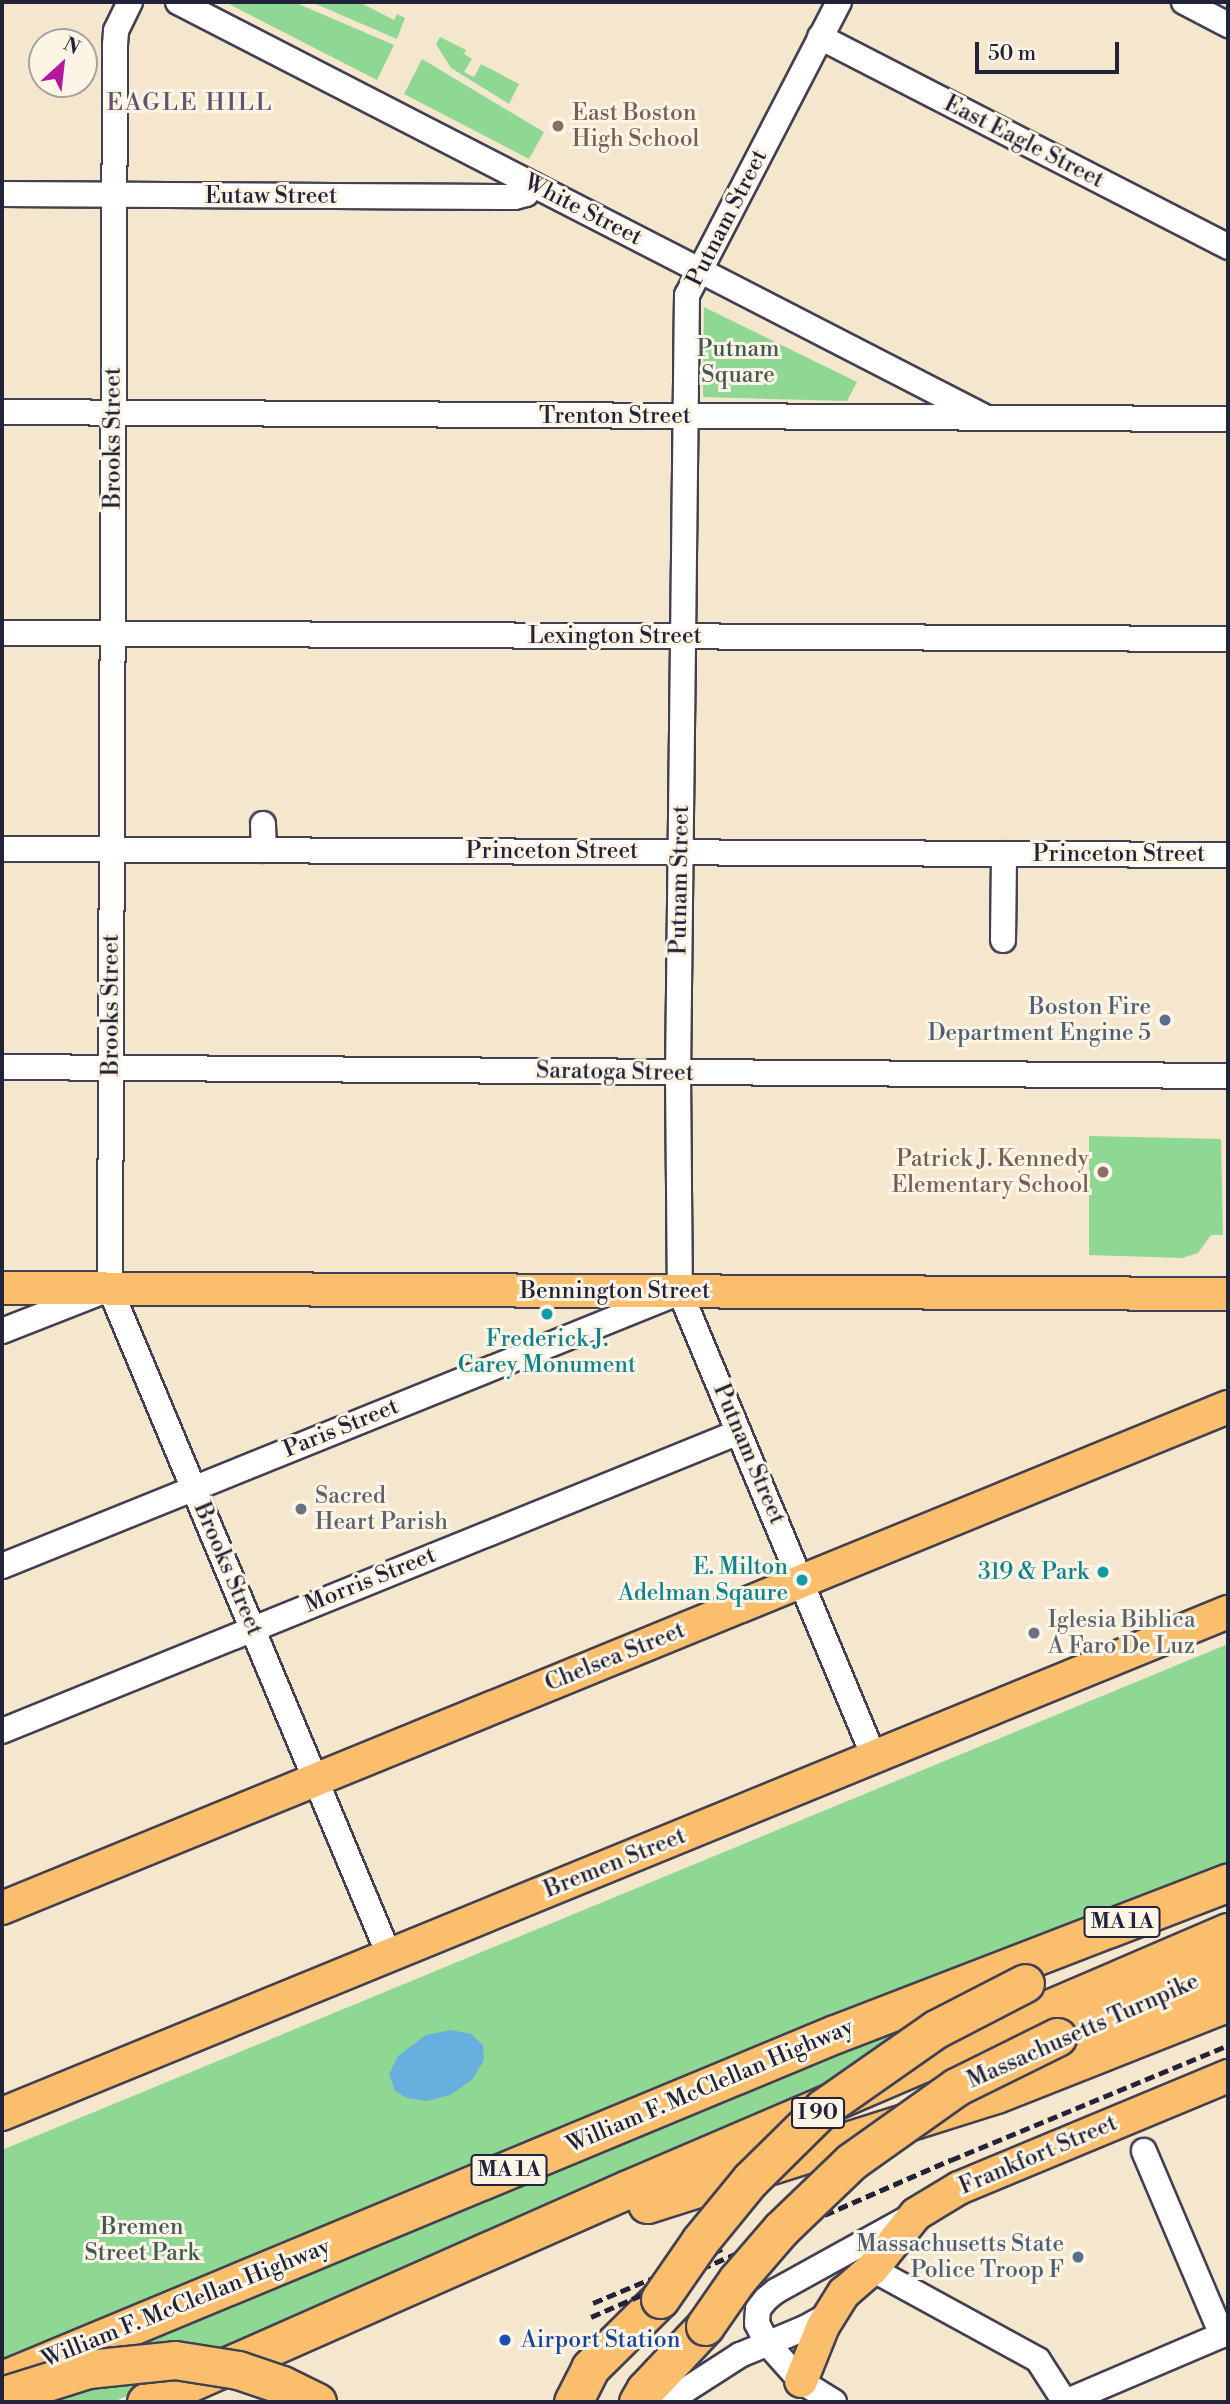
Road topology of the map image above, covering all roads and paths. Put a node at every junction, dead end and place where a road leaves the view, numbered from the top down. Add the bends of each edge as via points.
1 (130, 2) edge
2 (178, 2) edge
3 (839, 2) edge
4 (1184, 2) edge
5 (1228, 25) edge
6 (820, 37) junction
7 (534, 185) junction
8 (2, 194) edge
9 (114, 195) junction
10 (1228, 247) edge
11 (699, 270) junction
12 (2, 412) edge
13 (113, 413) junction
14 (685, 416) junction
15 (988, 419) junction
16 (1228, 419) edge
17 (2, 633) edge
18 (112, 634) junction
19 (683, 636) junction
20 (1228, 639) edge
21 (263, 824) dead end
22 (2, 849) edge
23 (111, 849) junction
24 (264, 850) junction
25 (681, 852) junction
26 (1004, 854) junction
27 (1228, 855) edge
28 (1003, 940) dead end
29 (2, 1067) edge
30 (111, 1067) junction
31 (678, 1073) junction
32 (1228, 1076) edge
33 (2, 1288) edge
34 (110, 1289) junction
35 (680, 1292) junction
36 (1228, 1294) edge
37 (2, 1331) edge
38 (1228, 1406) edge
39 (739, 1432) junction
40 (194, 1487) junction
41 (2, 1566) edge
42 (803, 1580) junction
43 (1228, 1612) edge
44 (254, 1627) junction
45 (2, 1731) edge
46 (874, 1757) junction
47 (314, 1780) junction
48 (1228, 1883) edge
49 (2, 1908) edge
50 (1228, 1932) edge
51 (389, 1955) junction
52 (1228, 1967) edge
53 (1020, 1973) junction
54 (1228, 2002) edge
55 (1228, 2076) edge
56 (2, 2114) edge
57 (1144, 2151) dead end
58 (916, 2214) junction
59 (872, 2269) junction
60 (660, 2299) junction
61 (366, 2305) junction
62 (832, 2313) junction
63 (705, 2326) junction
64 (767, 2343) junction
65 (2, 2380) edge
66 (794, 2392) edge
67 (2, 2396) edge
68 (1093, 2397) edge
69 (146, 2402) edge
70 (317, 2402) edge
71 (573, 2402) edge
72 (599, 2402) edge
73 (638, 2402) edge
74 (659, 2402) edge
75 (667, 2402) edge
76 (834, 2402) edge

1 - 9 street, Brooks Street via 115,38
2 - 7 street, White Street
3 - 6 street, Putnam Street
4 - 5 street
6 - 10 street, East Eagle Street
6 - 11 street, Putnam Street
7 - 9 street, Eutaw Street via 515,197
7 - 11 street, White Street
8 - 9 street, Eutaw Street
9 - 13 street, Brooks Street
11 - 14 street, Putnam Street via 687,295
11 - 15 street, White Street
12 - 13 street, Trenton Street
13 - 14 street, Trenton Street
13 - 18 street, Brooks Street
14 - 15 street, Trenton Street
14 - 19 street, Putnam Street
15 - 16 street, Trenton Street
17 - 18 street, Lexington Street
18 - 19 street, Lexington Street
18 - 23 street, Brooks Street
19 - 20 street, Lexington Street
19 - 25 street, Putnam Street
21 - 24 street
22 - 23 street, Princeton Street
23 - 24 street, Princeton Street
23 - 30 street, Brooks Street
24 - 25 street, Princeton Street via 384,839 452,847
25 - 26 street, Princeton Street
25 - 31 street, Putnam Street
26 - 27 street, Princeton Street
26 - 28 street
29 - 30 street, Saratoga Street
30 - 31 street, Saratoga Street
30 - 34 street, Brooks Street
31 - 32 street, Saratoga Street
31 - 35 street, Putnam Street
33 - 34 main road, Bennington Street
34 - 35 main road, Bennington Street
34 - 37 street
34 - 40 street, Brooks Street
35 - 36 main road, Bennington Street
35 - 39 street, Putnam Street
35 - 40 street, Paris Street
38 - 42 main road, Chelsea Street
39 - 42 street, Putnam Street
39 - 44 street, Morris Street
40 - 41 street, Paris Street
40 - 44 street, Brooks Street
42 - 46 street, Putnam Street
42 - 47 main road, Chelsea Street
43 - 46 main road, Bremen Street
44 - 45 street, Morris Street
44 - 47 street, Brooks Street
46 - 51 main road, Bremen Street
47 - 49 main road, Chelsea Street
47 - 51 street, Brooks Street
48 - 53 highway, I 90
50 - 61 highway, MA 1A
51 - 56 main road, Bremen Street
52 - 63 highway, Massachusetts Turnpike / I 90, bridge via 1057,2038 956,2087 852,2161 781,2229
53 - 60 highway, I 90, bridge via 823,2108 750,2180
53 - 65 highway, William F. McClellan Highway / MA 1A via 835,2034
54 - 61 highway via 987,2097 632,2208 422,2289
55 - 58 main road, Frankfort Street via 970,2183
57 - 68 street via 1222,2335
58 - 59 main road, Frankfort Street
58 - 64 street via 766,2299 758,2309 757,2323
59 - 62 main road, Frankfort Street via 844,2293
59 - 66 main road, Frankfort Street via 868,2288 840,2337
59 - 68 street via 1038,2360 1065,2402
60 - 71 highway via 590,2368
60 - 72 highway, I 90
61 - 69 highway, MA 1A
62 - 64 street
62 - 66 main road, Frankfort Street
63 - 73 highway
63 - 74 highway, Massachusetts Turnpike / I 90
64 - 66 street
64 - 75 street
66 - 76 street
67 - 70 highway, bridge via 88,2369 175,2360 245,2372

